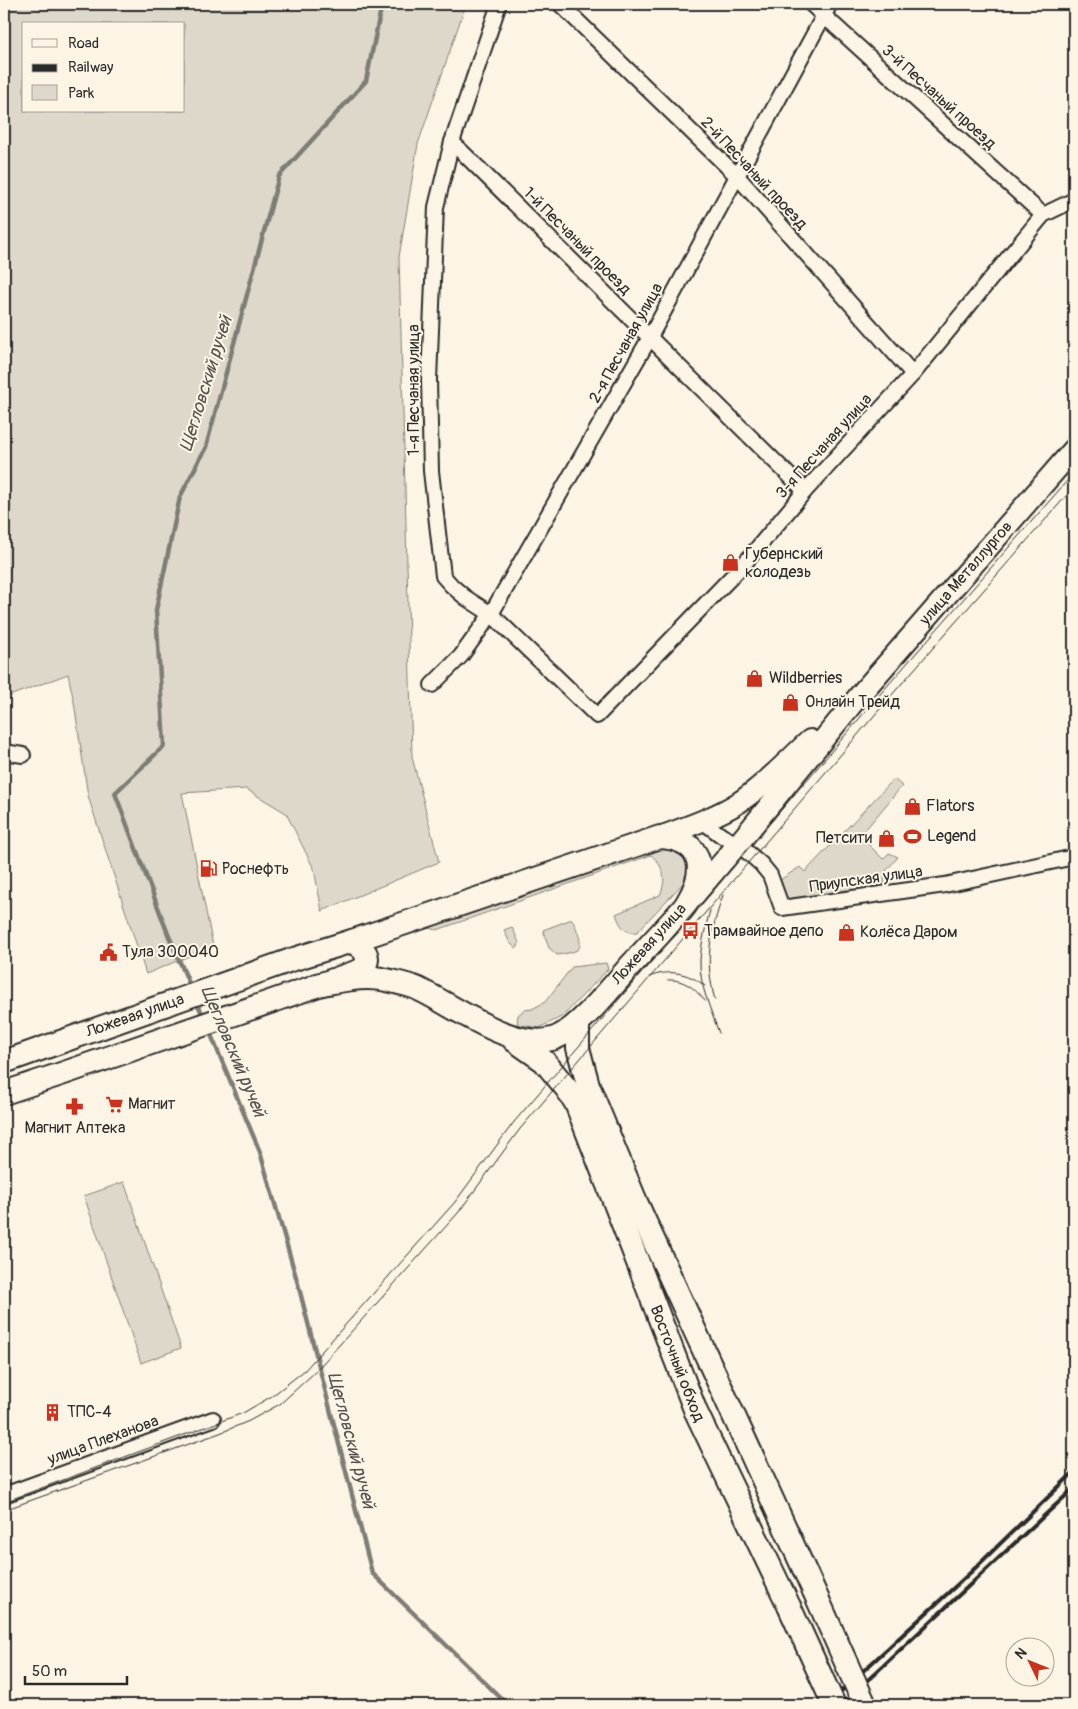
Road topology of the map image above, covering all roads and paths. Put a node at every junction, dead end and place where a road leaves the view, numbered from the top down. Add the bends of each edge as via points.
1 (499, 4) edge
2 (560, 4) edge
3 (811, 4) edge
4 (827, 10) edge
5 (452, 142) junction
6 (737, 176) junction
7 (1074, 202) edge
8 (1043, 215) junction
9 (649, 338) junction
10 (913, 374) junction
11 (1074, 449) edge
12 (805, 491) junction
13 (491, 614) junction
14 (432, 685) dead end
15 (858, 697) junction
16 (597, 716) joint
17 (4, 752) edge
18 (23, 755) dead end
19 (702, 821) junction
20 (660, 837) junction
21 (738, 844) junction
22 (1074, 857) edge
23 (687, 904) junction
24 (352, 942) junction
25 (316, 985) junction
26 (142, 1013) junction
27 (578, 1023) junction
28 (509, 1036) junction
29 (150, 1043) junction
30 (4, 1062) edge
31 (4, 1092) edge
32 (214, 1419) dead end
33 (4, 1494) edge
34 (834, 1705) edge
35 (865, 1705) edge

1 - 5 street, 1-я Песчаная улица
2 - 6 street, 2-й Песчаный проезд
3 - 4 street, 3-й Песчаный проезд
4 - 6 street, 2-я Песчаная улица
4 - 8 street, 3-й Песчаный проезд
5 - 9 street, 1-й Песчаный проезд
5 - 13 street, 1-я Песчаная улица via 436,207 429,380 431,471 443,576 466,598
6 - 9 street, 2-я Песчаная улица
6 - 10 street, 2-й Песчаный проезд
7 - 8 street, 3-я Песчаная улица
8 - 10 street, 3-я Песчаная улица
9 - 12 street, 1-й Песчаный проезд
9 - 13 street, 2-я Песчаная улица
10 - 12 street, 3-я Песчаная улица
11 - 15 main road, улица Металлургов
12 - 16 street, 3-я Песчаная улица via 744,564
13 - 14 street, 2-я Песчаная улица via 460,656
13 - 16 street, 1-я Песчаная улица
15 - 19 main road, улица Металлургов via 761,785 738,803
15 - 21 main road, улица Металлургов
17 - 18 street
19 - 20 main road, улица Металлургов
19 - 21 street, Приупская улица
20 - 23 main road, Ложевая улица via 686,843 700,861 699,876
20 - 24 main road, Ложевая улица
21 - 22 street, Приупская улица via 770,875 782,908 945,885
21 - 23 main road, улица Металлургов
23 - 27 main road, Ложевая улица
24 - 25 main road, Ложевая улица via 362,948 367,957 367,964 362,970
24 - 26 main road, Ложевая улица
25 - 28 main road, Ложевая улица via 353,978 390,980 415,988
25 - 29 main road, Ложевая улица
26 - 29 main road via 135,1030
26 - 30 main road, Ложевая улица
27 - 28 main road, Ложевая улица via 554,1038 537,1042
27 - 35 main road, Восточный обход, bridge via 578,1048 588,1085 636,1202
28 - 34 main road, Восточный обход, bridge via 544,1061 576,1103 696,1412
29 - 31 main road, Ложевая улица
32 - 33 street, улица Плеханова

